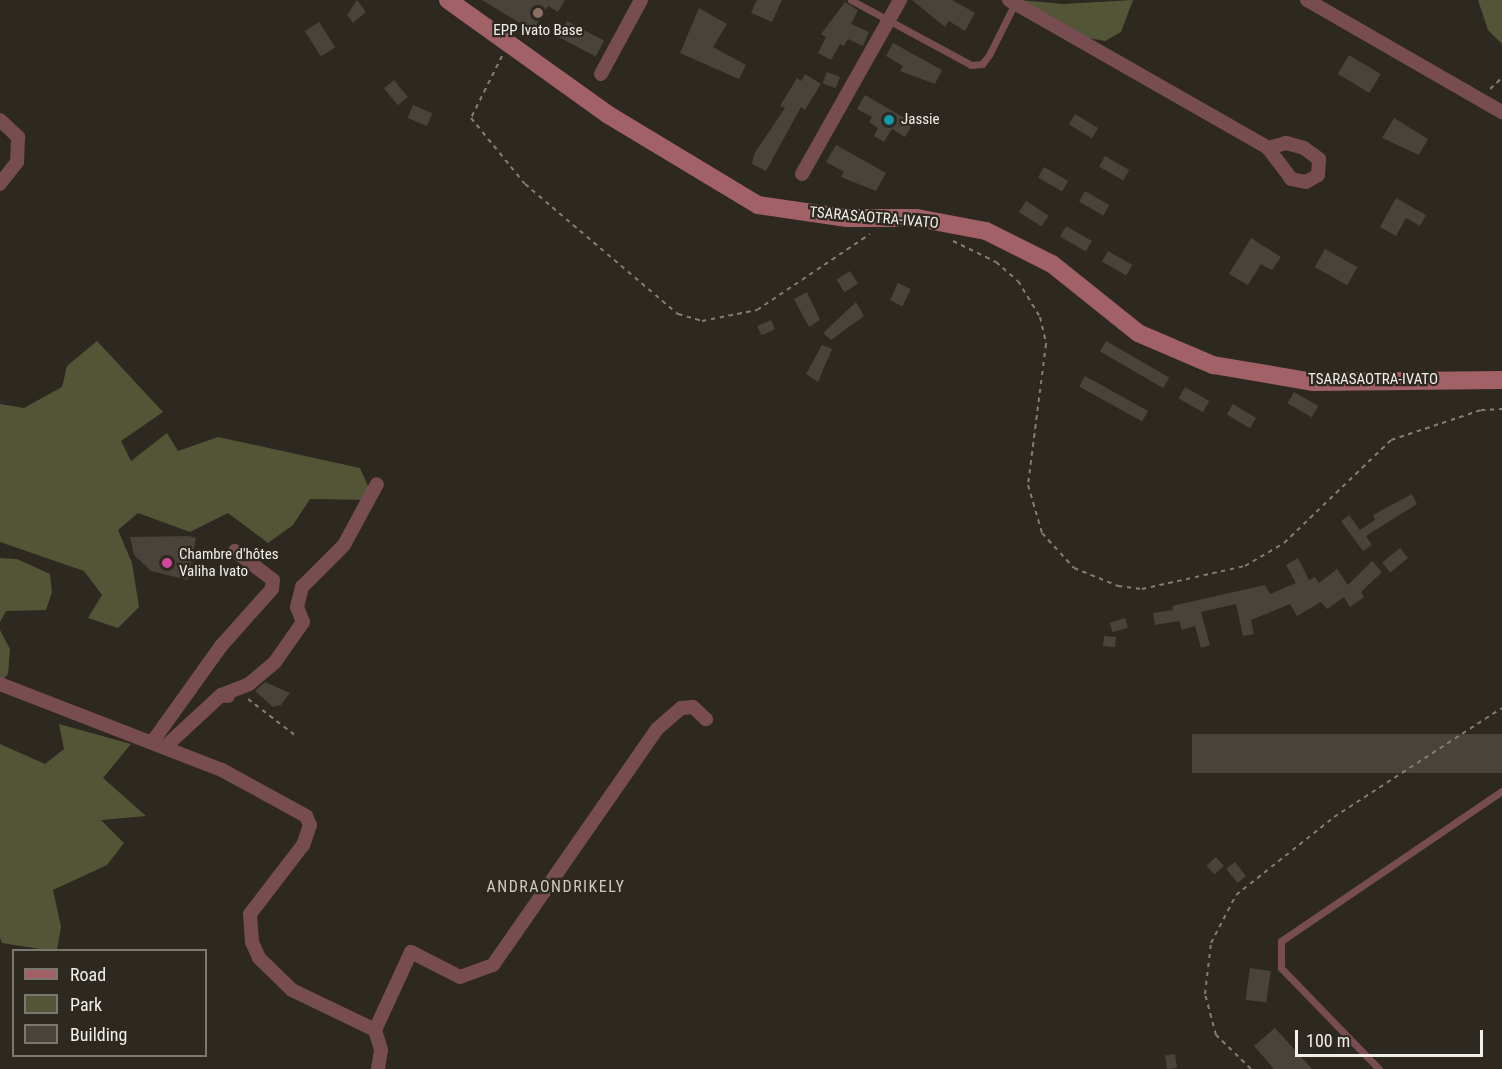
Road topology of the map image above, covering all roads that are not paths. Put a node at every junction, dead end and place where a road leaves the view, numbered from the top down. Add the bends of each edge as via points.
1 (448, 0) edge
2 (642, 0) edge
3 (852, 0) edge
4 (900, 0) edge
5 (1307, 0) edge
6 (1012, 2) edge
7 (888, 21) junction
8 (601, 74) dead end
9 (1502, 112) edge
10 (0, 120) edge
11 (1268, 147) dead end
12 (802, 174) dead end
13 (0, 184) edge
14 (1502, 380) edge
15 (376, 484) dead end
16 (235, 551) dead end
17 (0, 684) edge
18 (706, 719) dead end
19 (160, 744) junction
20 (1502, 791) edge
21 (375, 1030) junction
22 (378, 1069) edge
23 (1379, 1069) edge

1 - 14 main road, TSARASAOTRA-IVATO via 607,114 758,205 847,218 917,218 986,231 1052,264 1138,333 1213,365 1313,382
2 - 8 street
3 - 7 lane
4 - 7 street
5 - 9 street
6 - 7 lane via 982,64 971,65
6 - 11 street
7 - 12 street
10 - 13 street via 18,137 17,162
15 - 19 street via 344,545 302,587 297,607 303,622 275,662
16 - 19 street via 273,580 272,589 221,646
17 - 19 street
18 - 21 street via 693,707 681,708 657,729 493,966 460,977 411,952
19 - 21 street via 248,782 306,816 310,825 303,845 250,914 252,942 259,958 292,990
20 - 23 lane via 1281,941 1281,968
21 - 22 street via 381,1050

